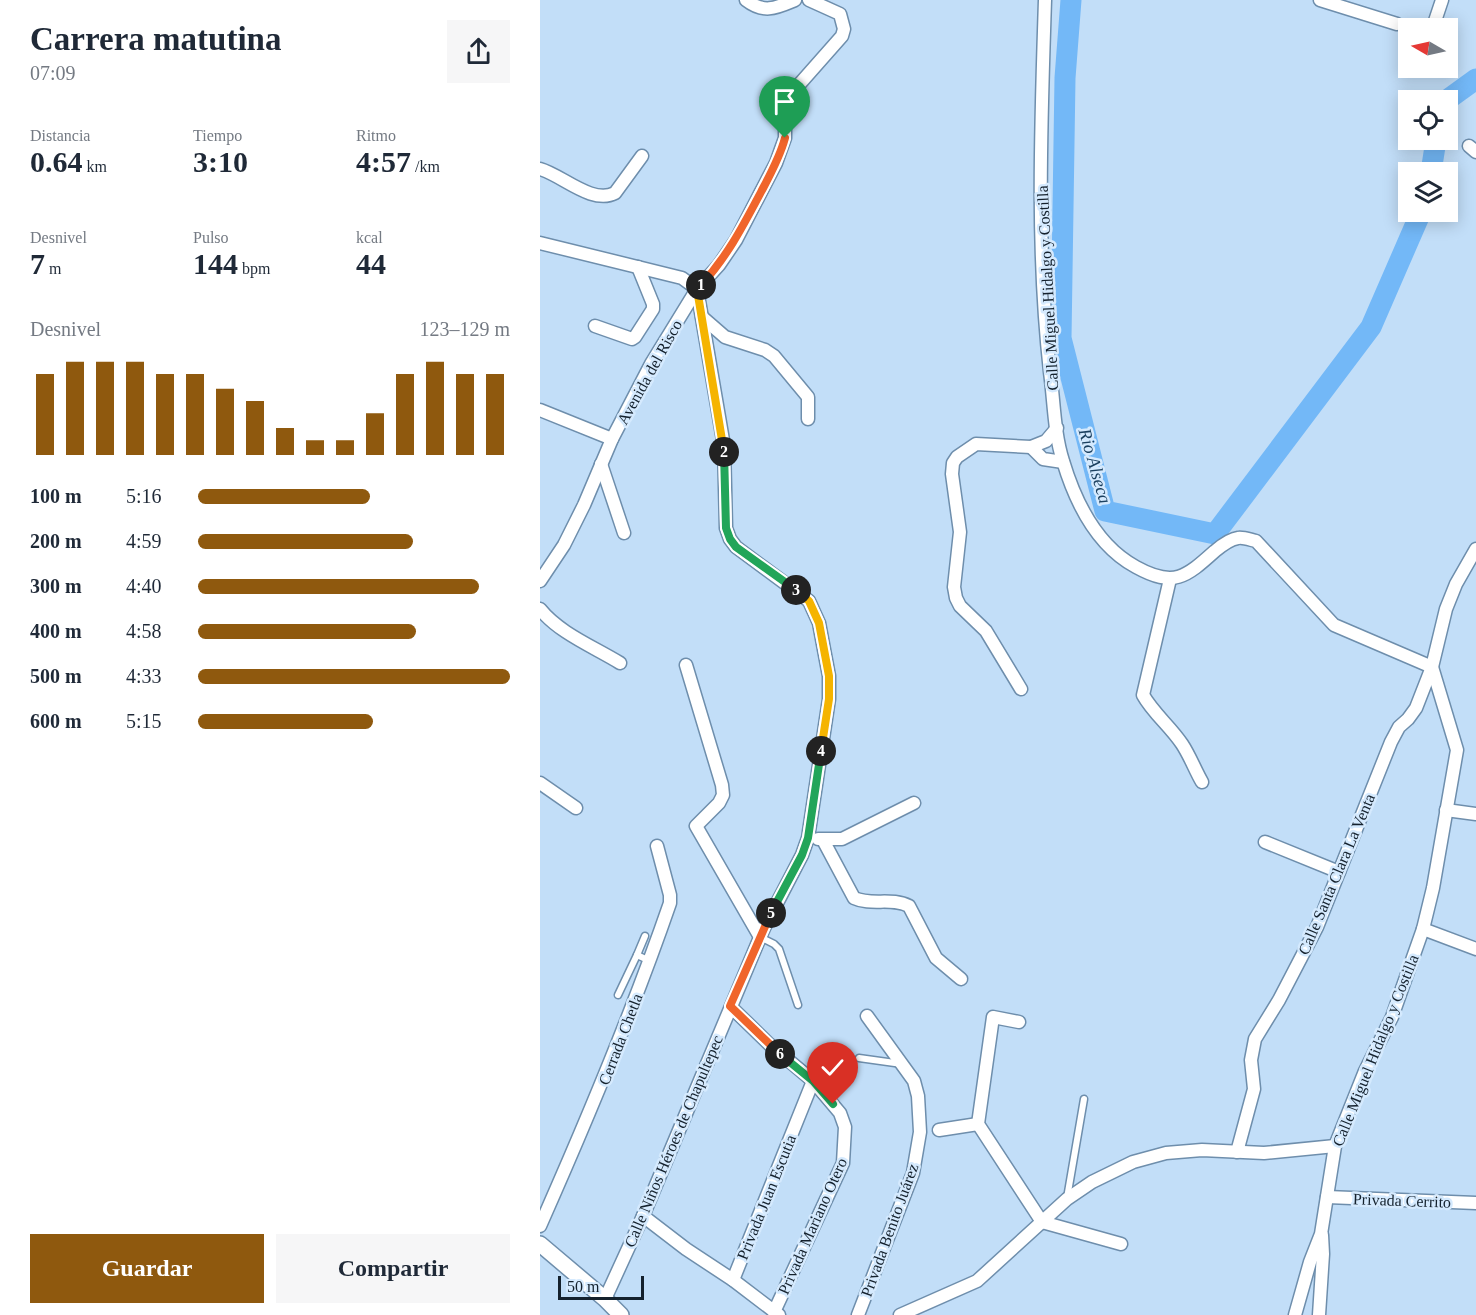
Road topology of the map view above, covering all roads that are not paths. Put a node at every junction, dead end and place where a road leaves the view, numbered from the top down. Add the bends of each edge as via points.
1 (746, 0) edge
2 (795, 0) edge
3 (808, 0) edge
4 (1045, 0) edge
5 (1320, 0) edge
6 (1442, 0) edge
7 (1338, 3) edge
8 (1436, 18) edge
9 (1398, 24) dead end
10 (642, 156) dead end
11 (540, 169) edge
12 (540, 243) edge
13 (638, 267) junction
14 (697, 289) junction
15 (702, 317) junction
16 (595, 326) dead end
17 (540, 410) edge
18 (808, 419) dead end
19 (1057, 428) junction
20 (612, 439) junction
21 (1031, 447) junction
22 (1063, 462) junction
23 (601, 464) junction
24 (624, 533) dead end
25 (1476, 549) edge
26 (1170, 579) junction
27 (540, 581) edge
28 (540, 609) edge
29 (620, 663) dead end
30 (686, 665) dead end
31 (1432, 667) junction
32 (1021, 689) dead end
33 (1202, 782) dead end
34 (540, 783) edge
35 (915, 803) dead end
36 (576, 808) dead end
37 (1446, 810) junction
38 (1476, 814) edge
39 (808, 838) junction
40 (823, 840) junction
41 (1265, 842) dead end
42 (657, 846) dead end
43 (1339, 872) junction
44 (1423, 929) junction
45 (645, 936) dead end
46 (760, 937) junction
47 (1476, 949) edge
48 (637, 955) junction
49 (650, 961) junction
50 (961, 978) dead end
51 (618, 995) dead end
52 (798, 1005) dead end
53 (730, 1006) junction
54 (867, 1016) dead end
55 (1019, 1022) dead end
56 (859, 1058) dead end
57 (902, 1064) junction
58 (813, 1081) junction
59 (1084, 1099) dead end
60 (978, 1124) junction
61 (939, 1130) dead end
62 (1335, 1146) junction
63 (1237, 1152) junction
64 (1327, 1197) junction
65 (1067, 1199) junction
66 (1476, 1203) edge
67 (643, 1216) junction
68 (1042, 1222) junction
69 (540, 1226) edge
70 (1321, 1234) junction
71 (1121, 1244) dead end
72 (541, 1247) edge
73 (733, 1280) junction
74 (605, 1299) junction
75 (776, 1313) edge
76 (621, 1315) edge
77 (858, 1315) edge
78 (900, 1315) edge
79 (1295, 1315) edge
80 (1319, 1315) edge

1 - 2 street via 764,8
3 - 14 street, Avenida del Risco via 840,14 842,36 789,96 785,138 776,164 736,240
4 - 19 street, Calle Miguel Hidalgo y Costilla via 1040,175 1047,341
5 - 7 street
6 - 8 street
7 - 9 street
10 - 11 street via 609,197 597,196
12 - 13 street
13 - 14 street via 682,278
13 - 16 street via 653,309 635,338
14 - 15 street, Calle Niños Héroes de Chapultepec
14 - 20 street, Avenida del Risco via 651,364
15 - 18 street via 725,337 765,350 774,357 808,397
15 - 39 street, Calle Niños Héroes de Chapultepec via 724,446 726,528 730,539 809,601 819,623 829,676 829,699
17 - 20 street
19 - 21 street via 1046,441
19 - 22 street, Calle Miguel Hidalgo y Costilla
20 - 23 street, Avenida del Risco
21 - 22 street via 1043,459
21 - 32 street via 976,444 957,457 952,474 960,532 956,598 986,631
22 - 26 street, Calle Miguel Hidalgo y Costilla via 1086,516 1114,552 1136,567
23 - 24 street
23 - 27 street, Avenida del Risco via 564,545
25 - 31 street via 1446,609
26 - 31 street via 1191,573 1222,545 1239,537 1256,541 1334,625
26 - 33 street via 1143,695 1182,744
28 - 29 street via 560,627
30 - 46 street via 723,795 696,826
31 - 37 street, Calle Miguel Hidalgo y Costilla via 1457,750
31 - 43 street, Calle Santa Clara La Venta via 1416,708 1391,742
34 - 36 street
35 - 40 street via 842,839
37 - 38 street
37 - 44 street, Calle Miguel Hidalgo y Costilla
39 - 40 street
39 - 46 street, Calle Niños Héroes de Chapultepec
40 - 50 street via 854,898 909,906 936,958
41 - 43 street
42 - 49 street, Cerrada Chetla via 670,903
43 - 63 street, Calle Santa Clara La Venta via 1317,927 1255,1040 1251,1060 1254,1089
44 - 47 street
44 - 62 street, Calle Miguel Hidalgo y Costilla via 1392,1017
45 - 48 lane
46 - 52 lane via 779,949
46 - 53 street, Calle Niños Héroes de Chapultepec
48 - 49 lane
48 - 51 lane
49 - 69 street, Cerrada Chetla via 592,1110
53 - 58 street, Privada Mariano Otero
53 - 67 street, Calle Niños Héroes de Chapultepec
54 - 57 street, Privada Benito Juárez
55 - 60 street via 993,1017
56 - 57 lane
57 - 77 street, Privada Benito Juárez via 914,1081 918,1096 917,1155
58 - 73 street, Privada Juan Escutia
58 - 75 street, Privada Mariano Otero via 840,1113 845,1127 843,1163
59 - 65 lane
60 - 61 street
60 - 68 street
62 - 63 street
62 - 64 street, Calle Miguel Hidalgo y Costilla
63 - 65 street via 1184,1151 1133,1161
64 - 66 street, Privada Cerrito
64 - 70 street, Calle Miguel Hidalgo y Costilla
65 - 68 street
67 - 73 street, Privada Mariano Otero
67 - 74 street, Calle Niños Héroes de Chapultepec
68 - 71 street
68 - 78 street via 977,1281
70 - 79 street, Calle Miguel Hidalgo y Costilla
70 - 80 street
72 - 74 street
73 - 75 street, Privada Mariano Otero
74 - 76 street

